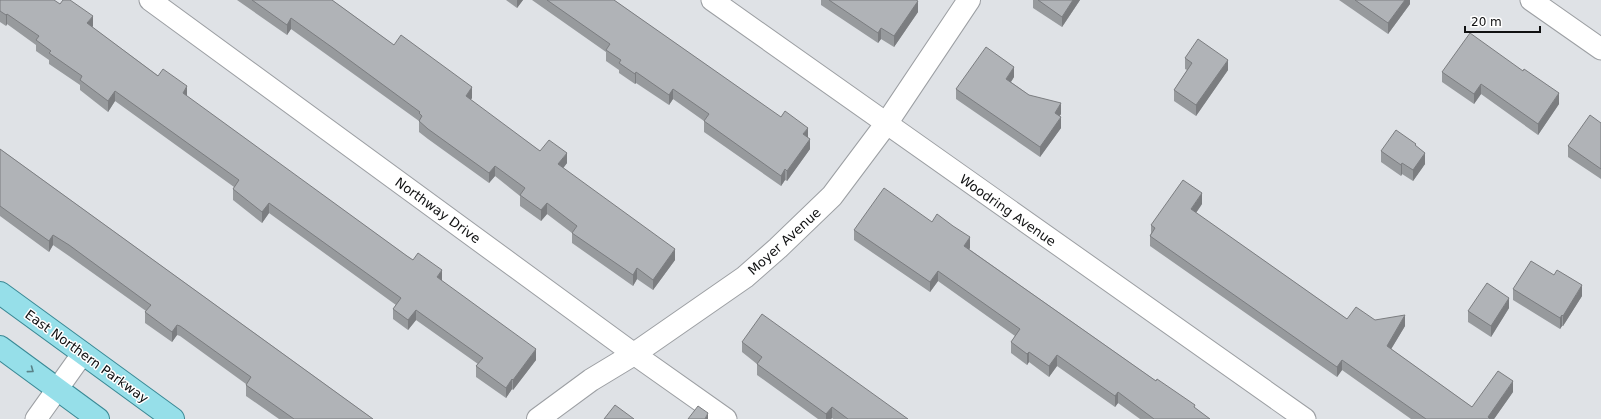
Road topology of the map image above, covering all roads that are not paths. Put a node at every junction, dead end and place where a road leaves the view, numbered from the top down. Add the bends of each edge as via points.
1 (150, 0) edge
2 (712, 0) edge
3 (969, 0) edge
4 (1531, 0) edge
5 (1601, 49) edge
6 (886, 124) junction
7 (0, 293) edge
8 (0, 347) edge
9 (83, 353) junction
10 (634, 354) junction
11 (57, 389) junction
12 (36, 419) edge
13 (98, 419) edge
14 (173, 419) edge
15 (538, 419) edge
16 (726, 419) edge
17 (1305, 419) edge

1 - 10 street, Northway Drive
2 - 6 street, Woodring Avenue
3 - 6 street, Moyer Avenue
4 - 5 street
6 - 10 street, Moyer Avenue via 832,196 778,248 745,277
6 - 17 street, Woodring Avenue
7 - 9 main road, East Northern Parkway
8 -> 11 main road
9 - 11 street
9 - 14 main road, East Northern Parkway
10 - 15 street, Moyer Avenue via 591,380
10 - 16 street, Northway Drive
11 - 12 street
11 - 13 main road

